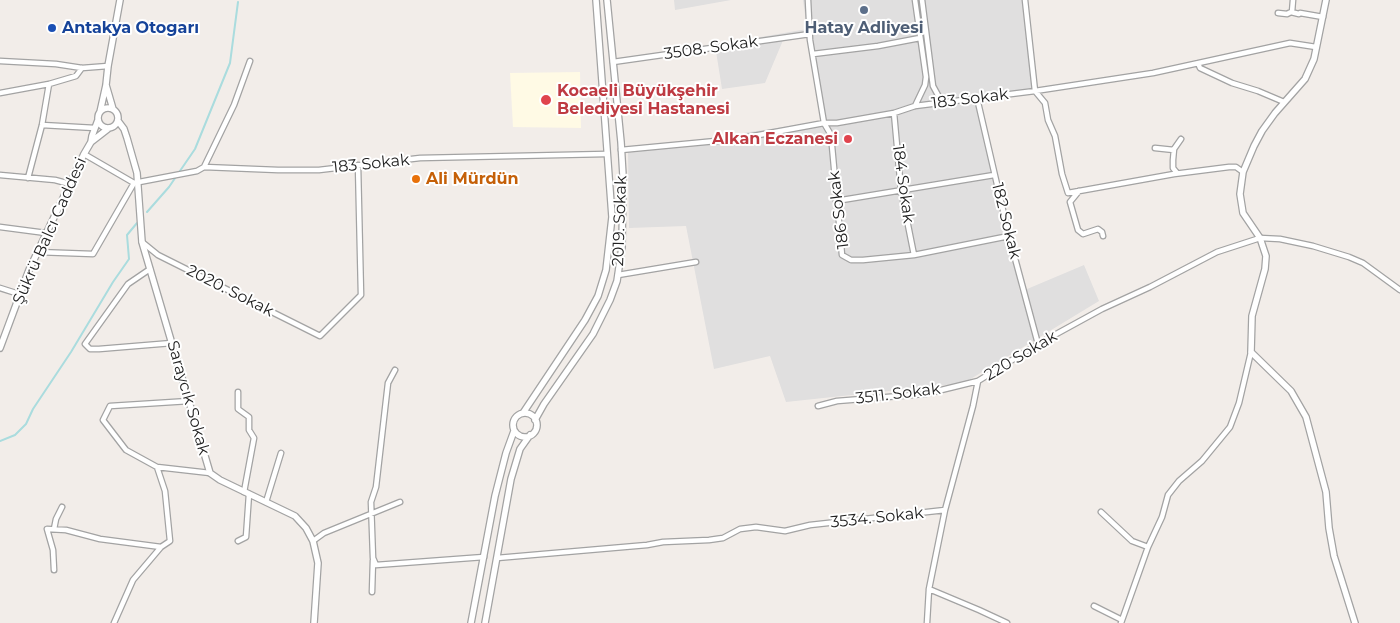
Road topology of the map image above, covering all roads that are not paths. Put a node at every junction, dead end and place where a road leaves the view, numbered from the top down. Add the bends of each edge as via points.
1 (596, 0) edge
2 (606, 0) edge
3 (808, 0) edge
4 (915, 0) edge
5 (922, 0) edge
6 (1025, 0) edge
7 (1292, 0) edge
8 (1326, 0) edge
9 (119, 2) edge
10 (1278, 12) dead end
11 (1292, 12) junction
12 (1323, 17) junction
13 (810, 34) junction
14 (920, 38) junction
15 (1316, 47) junction
16 (813, 54) junction
17 (250, 61) dead end
18 (0, 62) edge
19 (613, 62) junction
20 (1198, 63) junction
21 (108, 66) junction
22 (82, 68) junction
23 (49, 84) junction
24 (106, 85) junction
25 (1035, 91) junction
26 (0, 94) edge
27 (977, 98) junction
28 (945, 102) junction
29 (1284, 102) junction
30 (915, 106) junction
31 (113, 109) junction
32 (100, 112) junction
33 (894, 113) junction
34 (98, 120) junction
35 (118, 121) junction
36 (824, 123) junction
37 (42, 125) junction
38 (95, 128) junction
39 (109, 128) junction
40 (1180, 139) dead end
41 (92, 142) junction
42 (1155, 148) dead end
43 (621, 150) junction
44 (1174, 150) junction
45 (84, 154) junction
46 (606, 154) junction
47 (358, 165) junction
48 (204, 166) junction
49 (1244, 172) junction
50 (1177, 173) junction
51 (0, 175) edge
52 (994, 175) junction
53 (28, 178) junction
54 (136, 183) junction
55 (70, 184) junction
56 (901, 190) junction
57 (1080, 190) junction
58 (836, 200) junction
59 (0, 227) edge
60 (46, 233) junction
61 (1009, 236) junction
62 (1103, 236) dead end
63 (1260, 238) junction
64 (142, 242) junction
65 (37, 252) junction
66 (914, 255) junction
67 (696, 262) dead end
68 (150, 269) junction
69 (618, 275) junction
70 (0, 288) edge
71 (1400, 290) edge
72 (19, 294) junction
73 (172, 343) junction
74 (1038, 344) junction
75 (0, 348) edge
76 (1251, 352) junction
77 (395, 370) dead end
78 (978, 382) junction
79 (238, 392) dead end
80 (189, 401) junction
81 (818, 406) dead end
82 (523, 413) junction
83 (535, 420) junction
84 (514, 431) junction
85 (530, 435) junction
86 (281, 453) dead end
87 (157, 467) junction
88 (210, 473) junction
89 (246, 493) junction
90 (266, 502) junction
91 (400, 502) dead end
92 (62, 507) dead end
93 (945, 510) junction
94 (1101, 512) dead end
95 (372, 514) junction
96 (54, 529) junction
97 (238, 541) dead end
98 (313, 541) junction
99 (161, 547) junction
100 (1148, 547) junction
101 (484, 557) junction
102 (373, 558) junction
103 (497, 558) junction
104 (54, 570) dead end
105 (929, 590) junction
106 (372, 592) dead end
107 (1094, 606) dead end
108 (1121, 622) edge
109 (114, 623) edge
110 (314, 623) edge
111 (471, 623) edge
112 (485, 623) edge
113 (927, 623) edge
114 (1007, 623) edge
115 (1355, 623) edge

1 - 46 street, 2019. Sokak
2 - 19 street, 2019. Sokak
3 - 13 street, 186 Sokak
4 - 14 street
5 - 28 street via 934,86
6 - 25 street
7 - 11 street
8 - 12 street
9 - 21 street
10 - 11 street
11 - 12 street
12 - 15 street
13 - 16 street, 186 Sokak
13 - 19 street, 3508. Sokak
14 - 16 street
14 - 30 street via 926,77
15 - 20 street, 183 Sokak via 1290,43
15 - 29 street via 1305,79
16 - 36 street, 186 Sokak
17 - 48 street via 234,106
18 - 22 street
19 - 43 street, 2019. Sokak
20 - 25 street, 183 Sokak
20 - 29 street via 1200,68 1216,76
21 - 22 street
21 - 24 street
22 - 23 street via 76,76
23 - 26 street
23 - 37 street
24 - 31 street
24 - 32 street
25 - 27 street, 183 Sokak
25 - 57 street via 1045,103 1068,193
27 - 28 street, 183 Sokak
27 - 52 street, 182 Sokak
28 - 30 street, 183 Sokak
29 - 49 street via 1254,146
30 - 33 street, 183 Sokak
31 - 32 street via 105,108
31 - 35 street
32 - 34 street
33 - 36 street, 183 Sokak via 837,124
33 - 56 street, 184 Sokak
34 - 38 street, Şükrü Balcı Caddesi
34 - 39 street
35 - 39 street
35 - 54 street, Saraycık Sokak via 128,138
36 - 43 street, 183 Sokak via 737,139
36 - 58 street, 186 Sokak via 831,135
37 - 38 street
37 - 53 street
38 - 41 street, Şükrü Balcı Caddesi
39 - 41 street, Şükrü Balcı Caddesi
40 - 44 street
41 - 45 street, Şükrü Balcı Caddesi
42 - 44 street
43 - 69 street, 2019. Sokak via 622,247
44 - 50 street via 1173,168
45 - 54 street
45 - 55 street, Şükrü Balcı Caddesi
46 - 47 street, 183 Sokak via 420,158
46 - 82 street, 2019. Sokak via 612,217 606,270 598,296
47 - 48 street, 183 Sokak via 319,170
47 - 64 street, 2020. Sokak via 361,295 320,336 158,255
48 - 54 street, 183 Sokak via 197,171
49 - 50 street via 1228,167
49 - 63 street via 1240,194 1243,213
50 - 57 street
51 - 53 street
52 - 56 street
52 - 61 street, 182 Sokak
53 - 55 street
54 - 64 street, Saraycık Sokak
54 - 65 street via 93,254
55 - 60 street, Şükrü Balcı Caddesi
56 - 58 street
56 - 66 street, 184 Sokak
57 - 62 street via 1070,202 1078,230 1083,234 1098,229
58 - 66 street, 186 Sokak via 842,254 851,260
59 - 60 street
60 - 65 street, Şükrü Balcı Caddesi
61 - 66 street, 186 Sokak
61 - 74 street, 182 Sokak
63 - 71 street via 1313,246 1349,257 1364,263
63 - 74 street, 220 Sokak via 1209,256
63 - 76 street via 1266,263 1252,316
64 - 68 street, Saraycık Sokak
65 - 72 street, Şükrü Balcı Caddesi
67 - 69 street
68 - 73 street, Saraycık Sokak
68 - 73 street via 128,284 86,344 90,349 99,349
69 - 83 street, 2019. Sokak via 594,334
70 - 72 street
72 - 75 street, Şükrü Balcı Caddesi
73 - 80 street, Saraycık Sokak
74 - 78 street, 220 Sokak
76 - 100 street via 1230,427 1168,495
76 - 115 street via 1291,391 1306,417 1326,492 1334,556
77 - 95 street via 388,383
78 - 81 street, 3511. Sokak via 925,394 837,401
78 - 93 street, 220 Sokak
79 - 89 street via 238,410 249,416 249,430 254,438
80 - 87 street via 110,406 103,420 126,450
80 - 88 street, Saraycık Sokak
82 - 83 street
82 - 84 street, 2019. Sokak via 514,420
83 - 85 street, 2019. Sokak via 536,427
84 - 85 street
84 - 101 street, 2019. Sokak via 506,453
85 - 103 street, 2019. Sokak via 520,449 511,480
86 - 90 street
87 - 88 street
87 - 99 street via 165,491 170,541
88 - 89 street, Saraycık Sokak
89 - 90 street, Saraycık Sokak
89 - 97 street via 246,537
90 - 98 street, Saraycık Sokak via 295,516
91 - 95 street
92 - 96 street
93 - 103 street, 3534. Sokak via 810,525 785,531 740,529 723,538 709,540
93 - 105 street, 220 Sokak
94 - 100 street via 1132,541
95 - 98 street via 324,533
95 - 102 street
96 - 99 street
96 - 104 street via 47,529
98 - 110 street, Saraycık Sokak via 318,563
99 - 109 street via 133,580
100 - 108 street
101 - 102 street via 376,565
101 - 111 street, 2019. Sokak
102 - 106 street
103 - 112 street, 2019. Sokak
105 - 113 street, 220 Sokak
105 - 114 street
107 - 108 street

